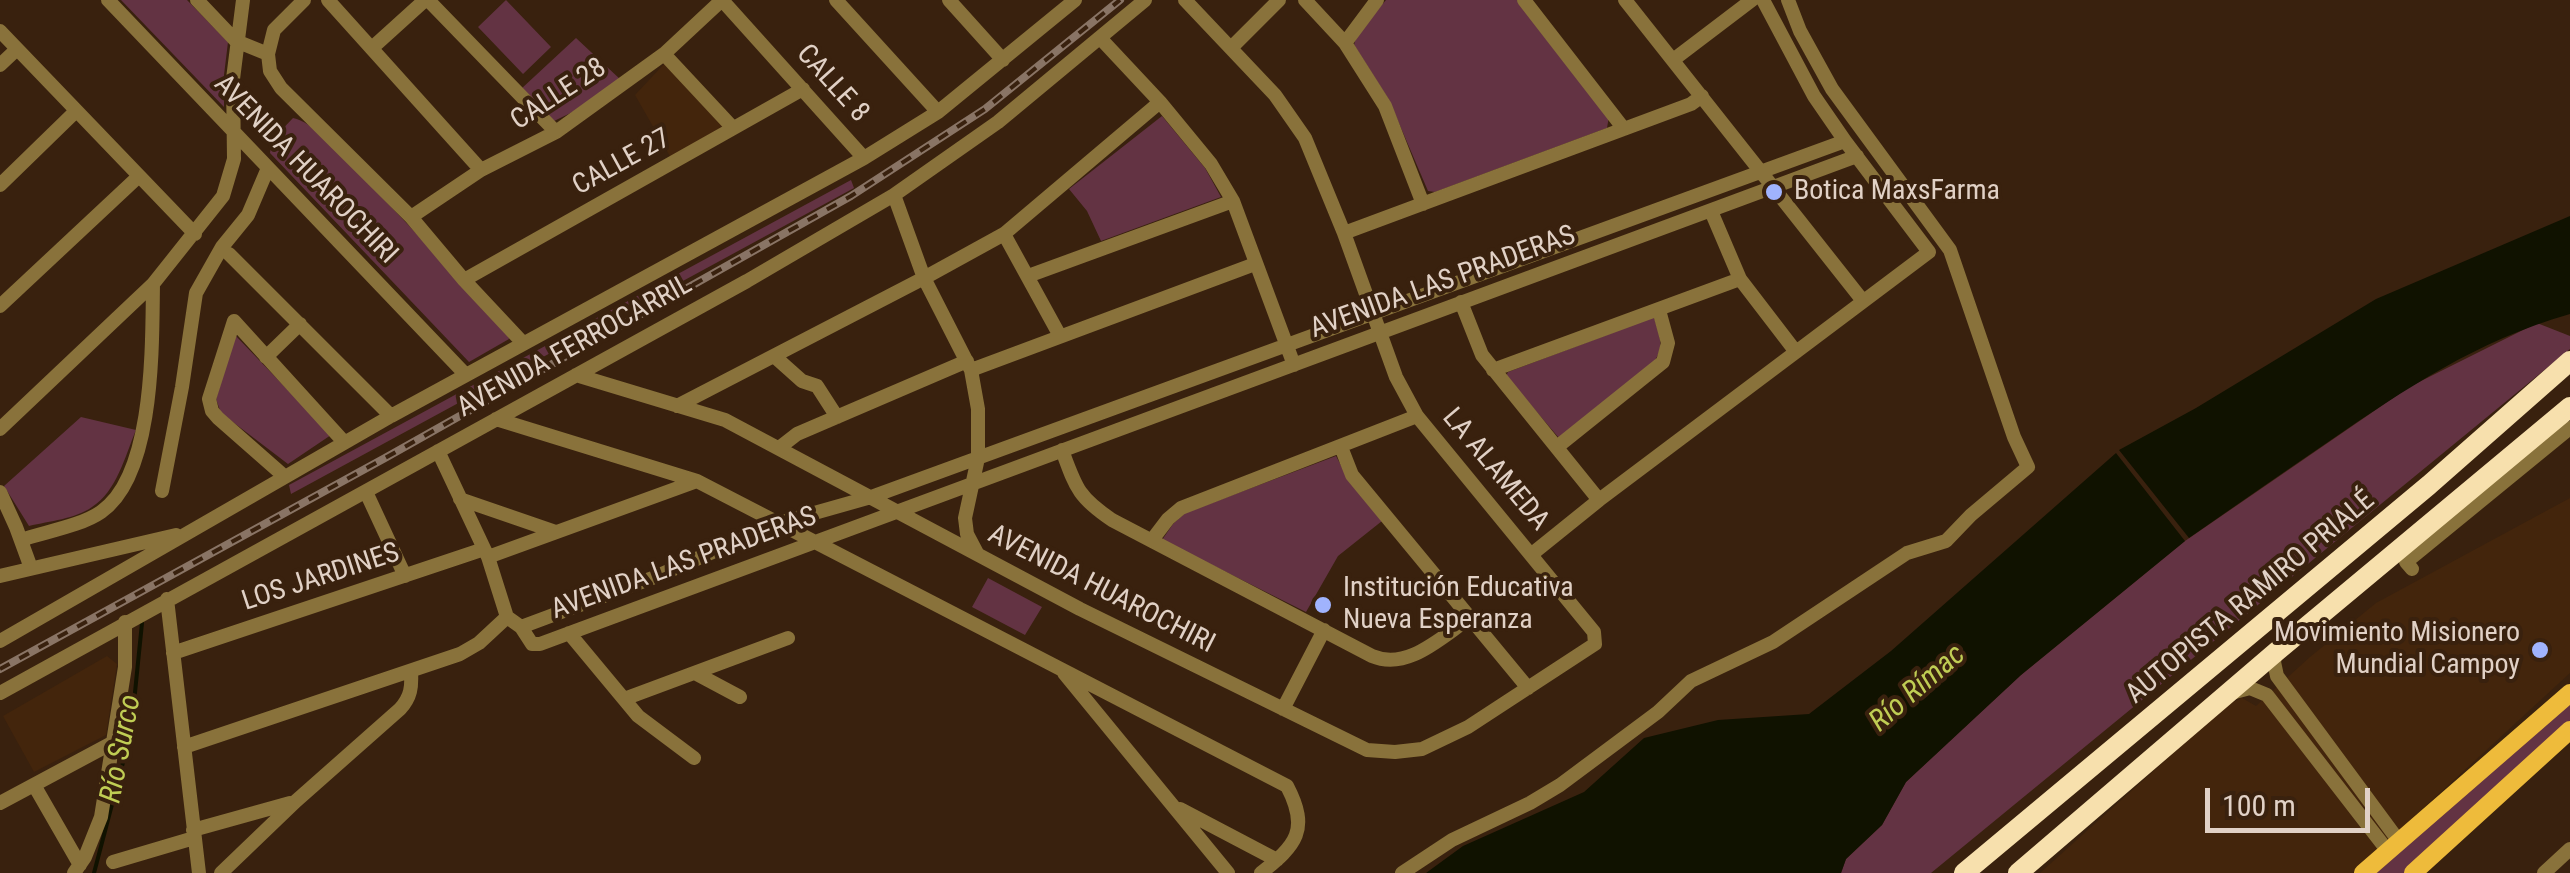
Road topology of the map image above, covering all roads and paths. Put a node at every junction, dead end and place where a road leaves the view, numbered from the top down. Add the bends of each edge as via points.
1 (108, 0) edge
2 (197, 0) edge
3 (243, 0) edge
4 (328, 0) edge
5 (426, 0) edge
6 (722, 0) edge
7 (836, 0) edge
8 (950, 0) edge
9 (1075, 0) edge
10 (1146, 0) edge
11 (1185, 0) edge
12 (1279, 0) edge
13 (1305, 0) edge
14 (1378, 0) edge
15 (1524, 0) edge
16 (1626, 0) edge
17 (1752, 0) edge
18 (1763, 0) edge
19 (1788, 0) edge
20 (298, 5) edge
21 (0, 31) edge
22 (1101, 39) junction
23 (236, 41) junction
24 (1345, 43) junction
25 (372, 48) junction
26 (1231, 48) junction
27 (17, 49) junction
28 (268, 54) junction
29 (664, 54) junction
30 (1003, 60) junction
31 (1673, 60) junction
32 (0, 65) edge
33 (803, 89) junction
34 (1702, 96) junction
35 (1160, 102) junction
36 (76, 111) junction
37 (938, 112) junction
38 (733, 128) junction
39 (1624, 129) junction
40 (232, 130) junction
41 (556, 132) junction
42 (1846, 142) junction
43 (1857, 156) junction
44 (864, 158) junction
45 (268, 168) junction
46 (481, 170) junction
47 (1762, 172) junction
48 (139, 176) junction
49 (0, 185) edge
50 (1774, 187) junction
51 (894, 195) junction
52 (1233, 201) junction
53 (1423, 204) junction
54 (1710, 211) junction
55 (411, 218) junction
56 (195, 234) junction
57 (1004, 234) junction
58 (1344, 234) junction
59 (229, 254) dead end
60 (1255, 264) junction
61 (1028, 276) junction
62 (924, 278) junction
63 (1740, 279) junction
64 (464, 280) junction
65 (153, 284) junction
66 (1461, 302) junction
67 (1863, 302) junction
68 (0, 306) edge
69 (1659, 310) junction
70 (1374, 315) junction
71 (300, 324) junction
72 (1380, 334) junction
73 (1060, 336) junction
74 (524, 343) junction
75 (1287, 346) junction
76 (1796, 352) junction
77 (774, 356) junction
78 (266, 357) junction
79 (2570, 361) edge
80 (969, 366) junction
81 (1294, 366) junction
82 (1493, 370) junction
83 (576, 374) junction
84 (466, 375) junction
85 (677, 406) junction
86 (2570, 406) edge
87 (391, 416) junction
88 (1418, 416) junction
89 (838, 417) junction
90 (496, 418) junction
91 (0, 429) edge
92 (2568, 435) edge
93 (344, 442) junction
94 (1341, 447) junction
95 (1557, 447) junction
96 (779, 448) junction
97 (1062, 450) junction
98 (438, 451) junction
99 (978, 458) junction
100 (284, 476) junction
101 (697, 480) junction
102 (971, 484) junction
103 (0, 492) edge
104 (162, 492) dead end
105 (366, 492) junction
106 (871, 497) junction
107 (460, 499) junction
108 (1599, 500) junction
109 (899, 511) junction
110 (779, 523) junction
111 (557, 532) junction
112 (187, 533) junction
113 (21, 540) junction
114 (1152, 540) junction
115 (816, 542) junction
116 (486, 553) junction
117 (1532, 554) junction
118 (980, 557) junction
119 (31, 568) junction
120 (2412, 569) dead end
121 (0, 576) edge
122 (405, 576) junction
123 (167, 599) junction
124 (507, 617) junction
125 (1470, 618) junction
126 (125, 622) junction
127 (521, 627) junction
128 (1324, 630) junction
129 (569, 633) junction
130 (788, 638) dead end
131 (0, 641) edge
132 (1595, 644) joint
133 (2276, 652) junction
134 (173, 653) junction
135 (1061, 668) junction
136 (411, 672) junction
137 (695, 673) junction
138 (1528, 688) junction
139 (0, 693) edge
140 (2570, 693) edge
141 (2225, 696) junction
142 (740, 697) dead end
143 (624, 699) junction
144 (1283, 709) junction
145 (2570, 730) edge
146 (112, 743) junction
147 (184, 747) junction
148 (694, 758) dead end
149 (34, 785) junction
150 (296, 801) junction
151 (0, 803) edge
152 (1172, 805) junction
153 (194, 834) junction
154 (2393, 845) junction
155 (2570, 849) edge
156 (1277, 860) junction
157 (113, 862) dead end
158 (77, 869) edge
159 (199, 873) edge
160 (222, 873) edge
161 (1228, 873) edge
162 (1261, 873) edge
163 (1402, 873) edge
164 (1964, 873) edge
165 (2018, 873) edge
166 (2363, 873) edge
167 (2413, 873) edge
168 (2544, 873) edge

1 - 40 street, AVENIDA HUAROCHIRI
2 - 23 street, AVENIDA HUAROCHIRI
3 - 23 street
4 - 25 street
5 - 25 street
5 - 41 street
6 - 29 street, CALLE 28
6 - 33 street, CALLE 8
7 - 37 street
8 - 30 street
9 - 30 street, AVENIDA FERROCARRIL
10 - 22 street, AVENIDA FERROCARRIL
11 - 26 street, LA ALAMEDA
12 - 26 street
13 - 24 street
14 - 24 street
15 - 39 street
16 - 31 street
17 - 31 street
18 - 42 street
19 - 163 street via 1832,89 1950,250 2028,467 1946,541 1906,554 1773,642 1691,681 1560,785
20 - 28 street via 274,30
21 - 27 street
22 - 35 street
22 - 51 street, AVENIDA FERROCARRIL
23 - 28 street, AVENIDA HUAROCHIRI
23 - 40 street
24 - 53 street via 1386,106
25 - 46 street
26 - 58 street, LA ALAMEDA via 1305,138
27 - 32 street
27 - 36 street
28 - 55 street, AVENIDA HUAROCHIRI via 282,88
29 - 38 street
29 - 41 street, CALLE 28
30 - 37 street, AVENIDA FERROCARRIL
31 - 34 street
33 - 38 street, CALLE 27
33 - 44 street, CALLE 8
34 - 39 street
34 - 47 street
35 - 52 street
35 - 57 street
36 - 48 street
36 - 49 street
37 - 44 street, AVENIDA FERROCARRIL
38 - 64 street, CALLE 27
39 - 53 street
40 - 45 street, AVENIDA HUAROCHIRI
40 - 56 street via 234,159 223,196
41 - 46 street, CALLE 28
42 - 43 street
42 - 47 street, AVENIDA LAS PRADERAS
43 - 50 street, AVENIDA LAS PRADERAS
43 - 67 street via 1929,252
44 - 74 street, AVENIDA FERROCARRIL
45 - 84 street, AVENIDA HUAROCHIRI
45 - 104 street via 248,215 196,293
46 - 55 street, CALLE 28
47 - 50 street
47 - 70 street, AVENIDA LAS PRADERAS
48 - 56 street
48 - 68 street
50 - 54 street, AVENIDA LAS PRADERAS
50 - 67 street
51 - 62 street
51 - 83 street, AVENIDA FERROCARRIL
52 - 60 street
52 - 61 street
53 - 58 street
54 - 63 street
54 - 66 street, AVENIDA LAS PRADERAS
55 - 64 street, AVENIDA HUAROCHIRI
56 - 65 street
57 - 61 street
57 - 62 street
58 - 70 street, LA ALAMEDA
59 - 71 street
60 - 73 street
60 - 75 street
61 - 73 street
62 - 77 street
62 - 80 street
63 - 69 street
63 - 76 street
64 - 74 street, AVENIDA HUAROCHIRI
65 - 91 street
65 - 113 street via 143,433 122,488 92,517
66 - 72 street, AVENIDA LAS PRADERAS
66 - 82 street
67 - 76 street
69 - 82 street
69 - 95 street via 1668,343 1662,362
70 - 72 street, LA ALAMEDA
70 - 75 street, AVENIDA LAS PRADERAS
71 - 78 street
71 - 87 street
72 - 81 street, AVENIDA LAS PRADERAS
72 - 88 street, LA ALAMEDA
73 - 80 street
74 - 84 street, AVENIDA FERROCARRIL
75 - 81 street
75 - 99 street, AVENIDA LAS PRADERAS
76 - 108 street
77 - 85 street
77 - 89 street via 817,386
78 - 93 street
78 - 100 street via 234,321 208,399 218,418
79 - 164 highway, AUTOPISTA RAMIRO PRIALÉ
80 - 89 street
80 - 99 street
81 - 97 street, AVENIDA LAS PRADERAS
82 - 95 street
83 - 85 street, AVENIDA HUAROCHIRI
83 - 90 street, AVENIDA FERROCARRIL
84 - 87 street, AVENIDA FERROCARRIL
85 - 96 street, AVENIDA HUAROCHIRI via 725,420
86 - 133 highway, AUTOPISTA RAMIRO PRIALÉ
87 - 93 street, AVENIDA FERROCARRIL
88 - 94 street
88 - 117 street, LA ALAMEDA
89 - 96 street
90 - 98 street, AVENIDA FERROCARRIL
90 - 101 street
92 - 120 street via 2406,562
93 - 100 street, AVENIDA FERROCARRIL
94 - 114 street via 1181,508
94 - 125 street via 1352,475
95 - 108 street
96 - 106 street, AVENIDA HUAROCHIRI
97 - 102 street, AVENIDA LAS PRADERAS
97 - 114 street via 1090,505
98 - 105 street, AVENIDA FERROCARRIL
98 - 107 street
99 - 102 street
99 - 106 street, AVENIDA LAS PRADERAS
100 - 112 street, AVENIDA FERROCARRIL
101 - 110 street
101 - 111 street, LOS JARDINES
102 - 109 street, AVENIDA LAS PRADERAS
102 - 118 street via 965,526
103 - 113 street
105 - 122 street
105 - 123 street, AVENIDA FERROCARRIL
106 - 109 street, AVENIDA HUAROCHIRI
106 - 110 street, AVENIDA LAS PRADERAS
107 - 111 street
107 - 116 street
108 - 117 street
109 - 115 street, AVENIDA LAS PRADERAS
109 - 118 street, AVENIDA HUAROCHIRI
110 - 115 street
110 - 127 street, AVENIDA LAS PRADERAS
111 - 116 street, LOS JARDINES
112 - 119 street
112 - 131 street, AVENIDA FERROCARRIL
113 - 119 street
114 - 128 street
115 - 129 street, AVENIDA LAS PRADERAS
115 - 135 street
116 - 122 street, LOS JARDINES
116 - 124 street
117 - 132 street, LA ALAMEDA via 1594,632
118 - 144 street, AVENIDA HUAROCHIRI
119 - 121 street
122 - 134 street, LOS JARDINES
123 - 126 street, AVENIDA FERROCARRIL
123 - 134 street
124 - 127 street
124 - 136 street via 460,654
125 - 128 street via 1416,654 1391,662
125 - 138 street
126 - 139 street, AVENIDA FERROCARRIL
126 - 146 street
127 - 129 street, AVENIDA LAS PRADERAS via 535,645
128 - 144 street
129 - 143 street
130 - 137 street
132 - 138 street, AVENIDA HUAROCHIRI
133 - 141 highway, AUTOPISTA RAMIRO PRIALÉ
133 - 154 street via 2277,676
134 - 147 street
135 - 152 street
135 - 156 street via 1287,786 1298,831
136 - 147 street
136 - 150 street via 405,703
137 - 142 street
137 - 143 street
138 - 144 street, AVENIDA HUAROCHIRI via 1468,727 1422,749 1395,752 1367,750
140 - 154 main road
141 - 154 street via 2250,688 2268,694
141 - 165 highway, AUTOPISTA RAMIRO PRIALÉ
143 - 148 street
145 - 167 main road
146 - 149 street
146 - 158 street via 101,817
147 - 153 street
149 - 151 street
149 - 158 street
150 - 153 street
150 - 160 street
152 - 156 street
152 - 161 street
153 - 157 street
153 - 159 street
154 - 166 main road
155 - 168 street
156 - 162 street

